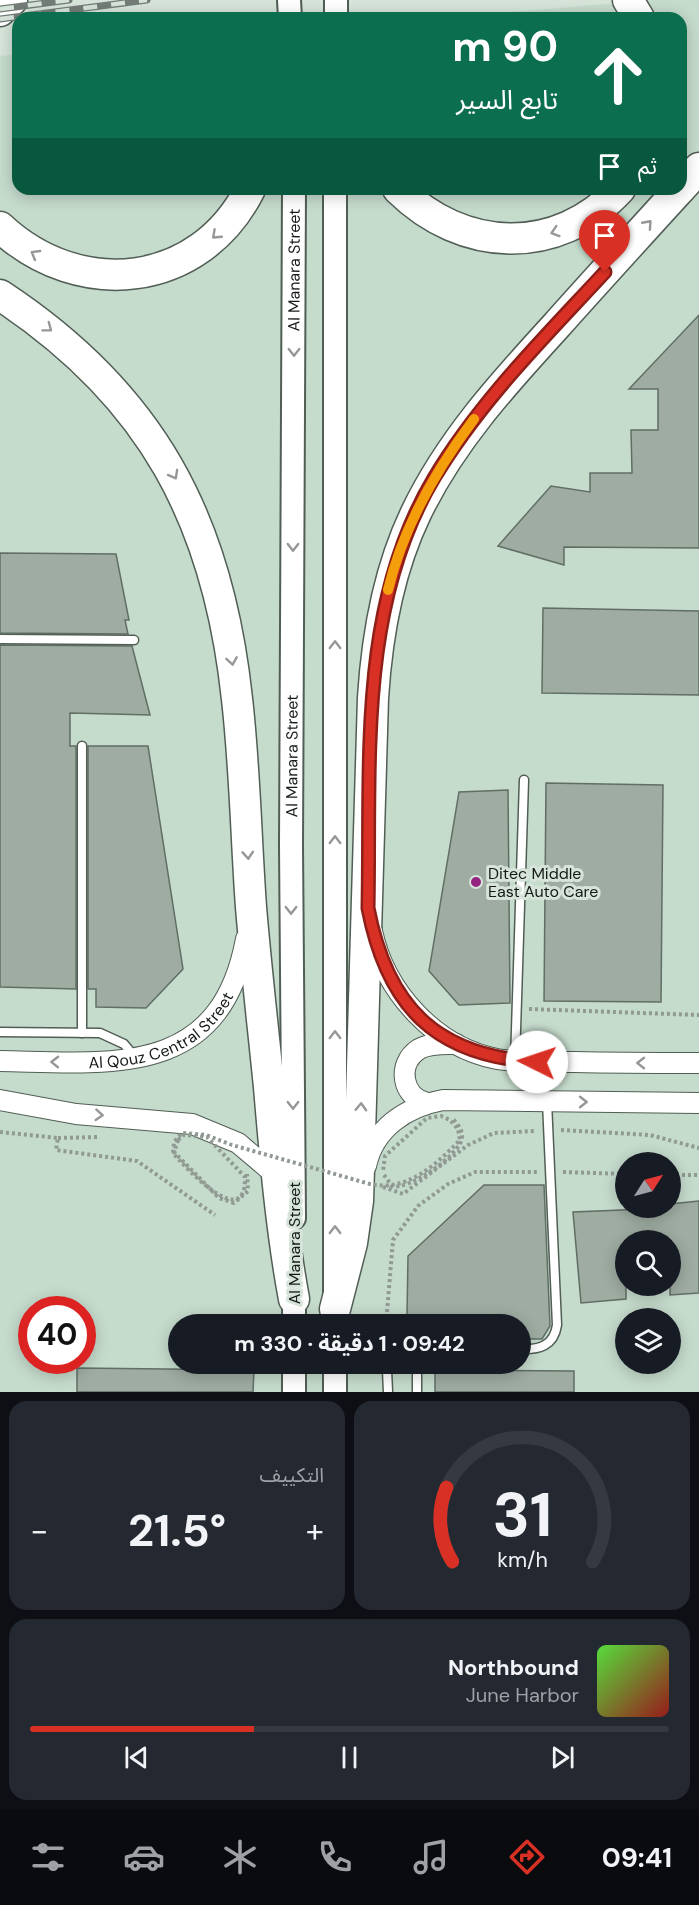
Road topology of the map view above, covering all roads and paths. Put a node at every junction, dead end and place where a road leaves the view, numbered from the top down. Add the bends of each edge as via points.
1 (12, 0) edge
2 (0, 11) edge
3 (699, 168) edge
4 (687, 182) edge
5 (247, 195) edge
6 (294, 195) edge
7 (335, 195) edge
8 (404, 195) edge
9 (614, 195) edge
10 (676, 195) edge
11 (0, 227) edge
12 (0, 295) edge
13 (0, 639) edge
14 (134, 640) dead end
15 (82, 746) dead end
16 (524, 780) dead end
17 (252, 907) junction
18 (368, 908) junction
19 (517, 1008) junction
20 (699, 1015) edge
21 (0, 1032) edge
22 (82, 1033) junction
23 (456, 1044) junction
24 (137, 1059) junction
25 (0, 1061) edge
26 (515, 1061) junction
27 (699, 1063) edge
28 (0, 1100) edge
29 (547, 1102) junction
30 (427, 1103) junction
31 (699, 1103) edge
32 (174, 1129) dead end
33 (548, 1130) junction
34 (0, 1132) edge
35 (100, 1137) dead end
36 (58, 1138) junction
37 (699, 1148) edge
38 (551, 1172) junction
39 (615, 1174) edge
40 (681, 1175) edge
41 (699, 1175) edge
42 (277, 1176) junction
43 (358, 1201) junction
44 (215, 1215) dead end
45 (387, 1296) dead end
46 (294, 1312) edge
47 (335, 1314) edge
48 (336, 1314) edge
49 (531, 1349) edge
50 (294, 1374) edge
51 (335, 1374) edge
52 (387, 1374) edge
53 (417, 1375) dead end
54 (294, 1392) edge
55 (335, 1392) edge
56 (388, 1392) edge
57 (417, 1392) edge

1 - 2 highway
3 - 4 highway
5 -> 11 highway via 226,226 207,243 162,268 137,274 103,275 61,267 30,252
6 -> 46 main road, Al Manara Street
47 -> 7 main road
9 -> 8 highway via 584,219 532,239 491,237 451,226
18 -> 10 highway via 375,660 389,585 416,514 448,456 482,410
12 -> 17 highway via 51,330 100,374 161,452 192,510 216,584 232,661
13 - 14 lane
15 - 22 lane
16 - 19 lane
17 - 24 street, Al Qouz Central Street via 240,968 217,1013 193,1036 168,1050
17 - 42 highway
18 - 23 street via 374,939 394,986 422,1019
43 -> 18 highway
19 - 20 path
19 - 26 lane
21 - 22 lane
22 - 24 lane via 100,1033 116,1039
23 - 26 street via 496,1059
23 - 30 street via 427,1046 407,1062 407,1088 412,1096
24 -> 25 street, Al Qouz Central Street via 105,1063
27 -> 26 street
28 -> 42 street via 76,1114 192,1124 238,1143
29 - 30 street via 461,1098
29 -> 31 street
29 - 33 lane
30 - 43 street via 408,1110 369,1150
32 - 33 path, bridge via 207,1134 215,1142 247,1174 248,1191 234,1203 219,1198 211,1191 204,1184 183,1163 174,1152 178,1140 184,1135 207,1137 241,1171 245,1177 242,1193 236,1198 219,1196 210,1190 200,1183 173,1153 174,1142 182,1133 206,1135 215,1138 232,1145 370,1184 378,1186 388,1186 397,1185 406,1183 446,1155 460,1140 458,1129 450,1120 441,1116 427,1118 385,1156 383,1171 386,1179 392,1186 397,1188 428,1173 462,1141 462,1132 454,1120 442,1113 427,1116 382,1152 376,1173 380,1180 384,1188 404,1194 468,1145 494,1133
33 - 37 path via 650,1135
33 - 38 lane
34 - 36 path
35 - 36 path
36 - 44 path via 56,1150 137,1161
38 - 39 path
38 - 45 path via 475,1172 428,1197 393,1240
38 - 49 lane via 556,1332 544,1347
40 - 41 path
42 - 46 highway
43 - 48 highway
50 - 54 main road
51 - 55 main road
52 - 56 lane
53 - 57 lane

